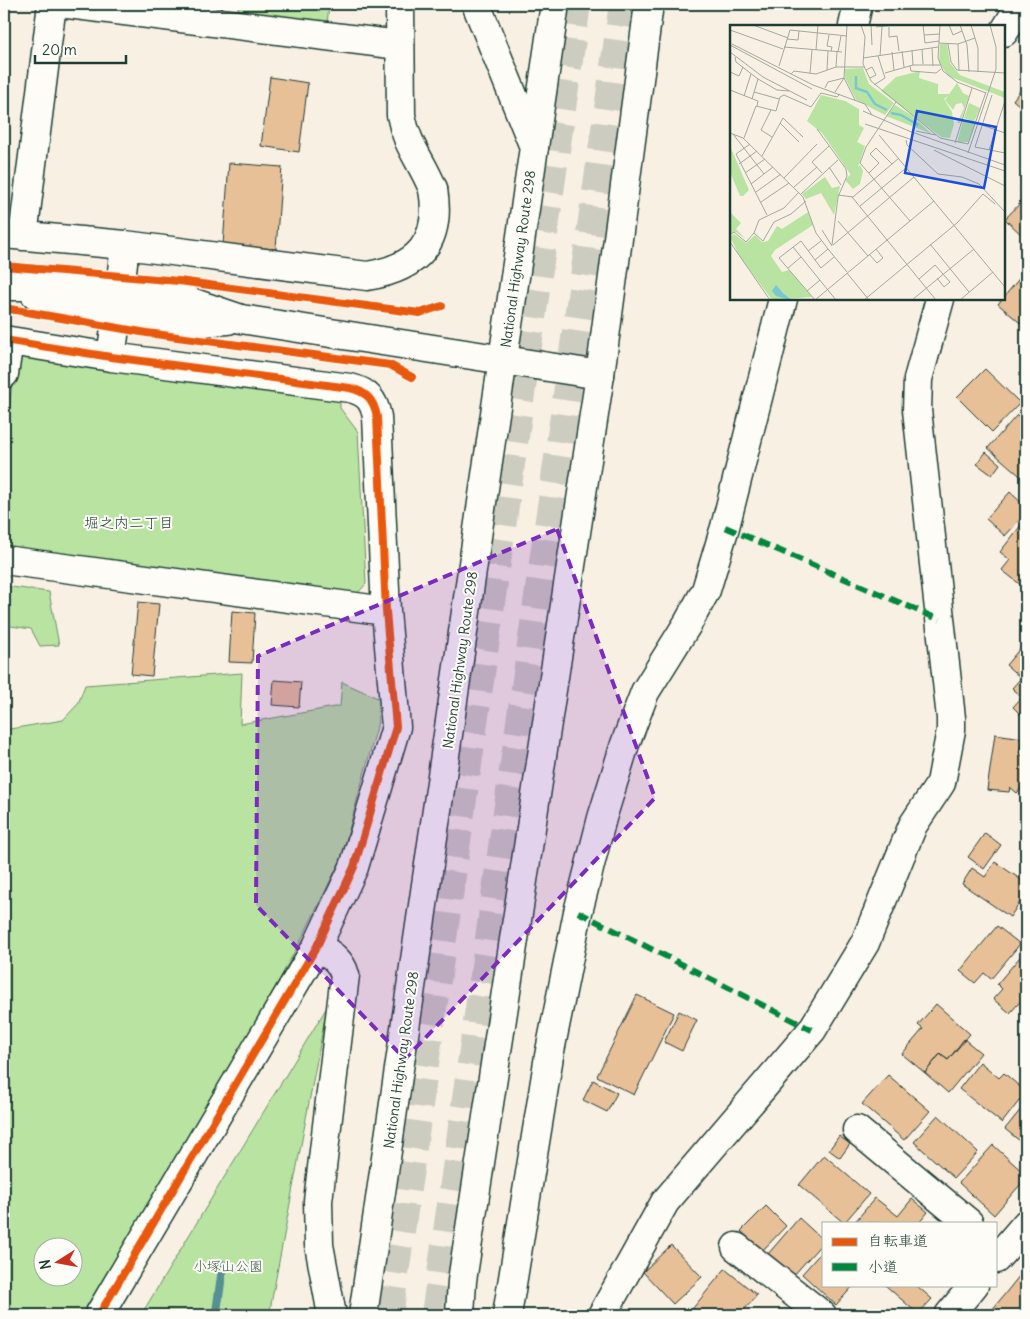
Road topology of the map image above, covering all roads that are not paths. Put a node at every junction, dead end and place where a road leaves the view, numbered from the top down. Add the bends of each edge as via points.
1 (52, 4) edge
2 (68, 4) edge
3 (400, 4) edge
4 (476, 4) edge
5 (555, 4) edge
6 (649, 4) edge
7 (858, 4) edge
8 (1021, 4) edge
9 (853, 25) edge
10 (1005, 30) edge
11 (400, 45) junction
12 (534, 147) junction
13 (13, 235) edge
14 (125, 245) junction
15 (8, 287) edge
16 (783, 300) edge
17 (940, 300) edge
18 (118, 302) junction
19 (6, 340) edge
20 (111, 357) junction
21 (503, 360) junction
22 (4, 374) edge
23 (600, 375) junction
24 (4, 560) edge
25 (386, 611) junction
26 (317, 946) junction
27 (857, 1130) dead end
28 (968, 1222) edge
29 (1026, 1224) edge
30 (736, 1247) dead end
31 (999, 1252) edge
32 (973, 1286) edge
33 (99, 1315) edge
34 (332, 1315) edge
35 (363, 1315) edge
36 (460, 1315) edge
37 (507, 1315) edge
38 (602, 1315) edge
39 (822, 1315) edge
40 (949, 1315) edge

1 - 13 main road
2 - 11 main road
3 - 11 main road
4 - 12 main road
5 - 12 main road, National Highway Route 298
6 - 23 main road
7 - 9 main road
8 - 10 main road
11 - 14 main road via 400,99 404,130 433,189 436,220 431,235 413,260 383,274 367,276
12 - 21 main road, National Highway Route 298
13 - 14 main road
14 - 18 main road
15 - 18 main road via 69,305
16 - 37 main road via 706,590 645,692 602,818 578,912 549,1056
17 - 38 main road via 918,379 917,410 950,718 941,783 913,825 865,943 812,1030 665,1202
18 - 20 main road
18 - 21 main road via 182,323 241,319
19 - 20 main road
19 - 22 main road
20 - 25 main road via 350,388 369,397 377,417
21 - 23 main road
21 - 35 main road, National Highway Route 298
23 - 36 main road via 462,1281
24 - 25 main road
25 - 26 main road via 396,727 354,867
26 - 33 main road
26 - 34 main road via 335,957 345,975 318,1201 320,1253
27 - 28 main road
29 - 31 main road
30 - 39 main road
32 - 40 main road

